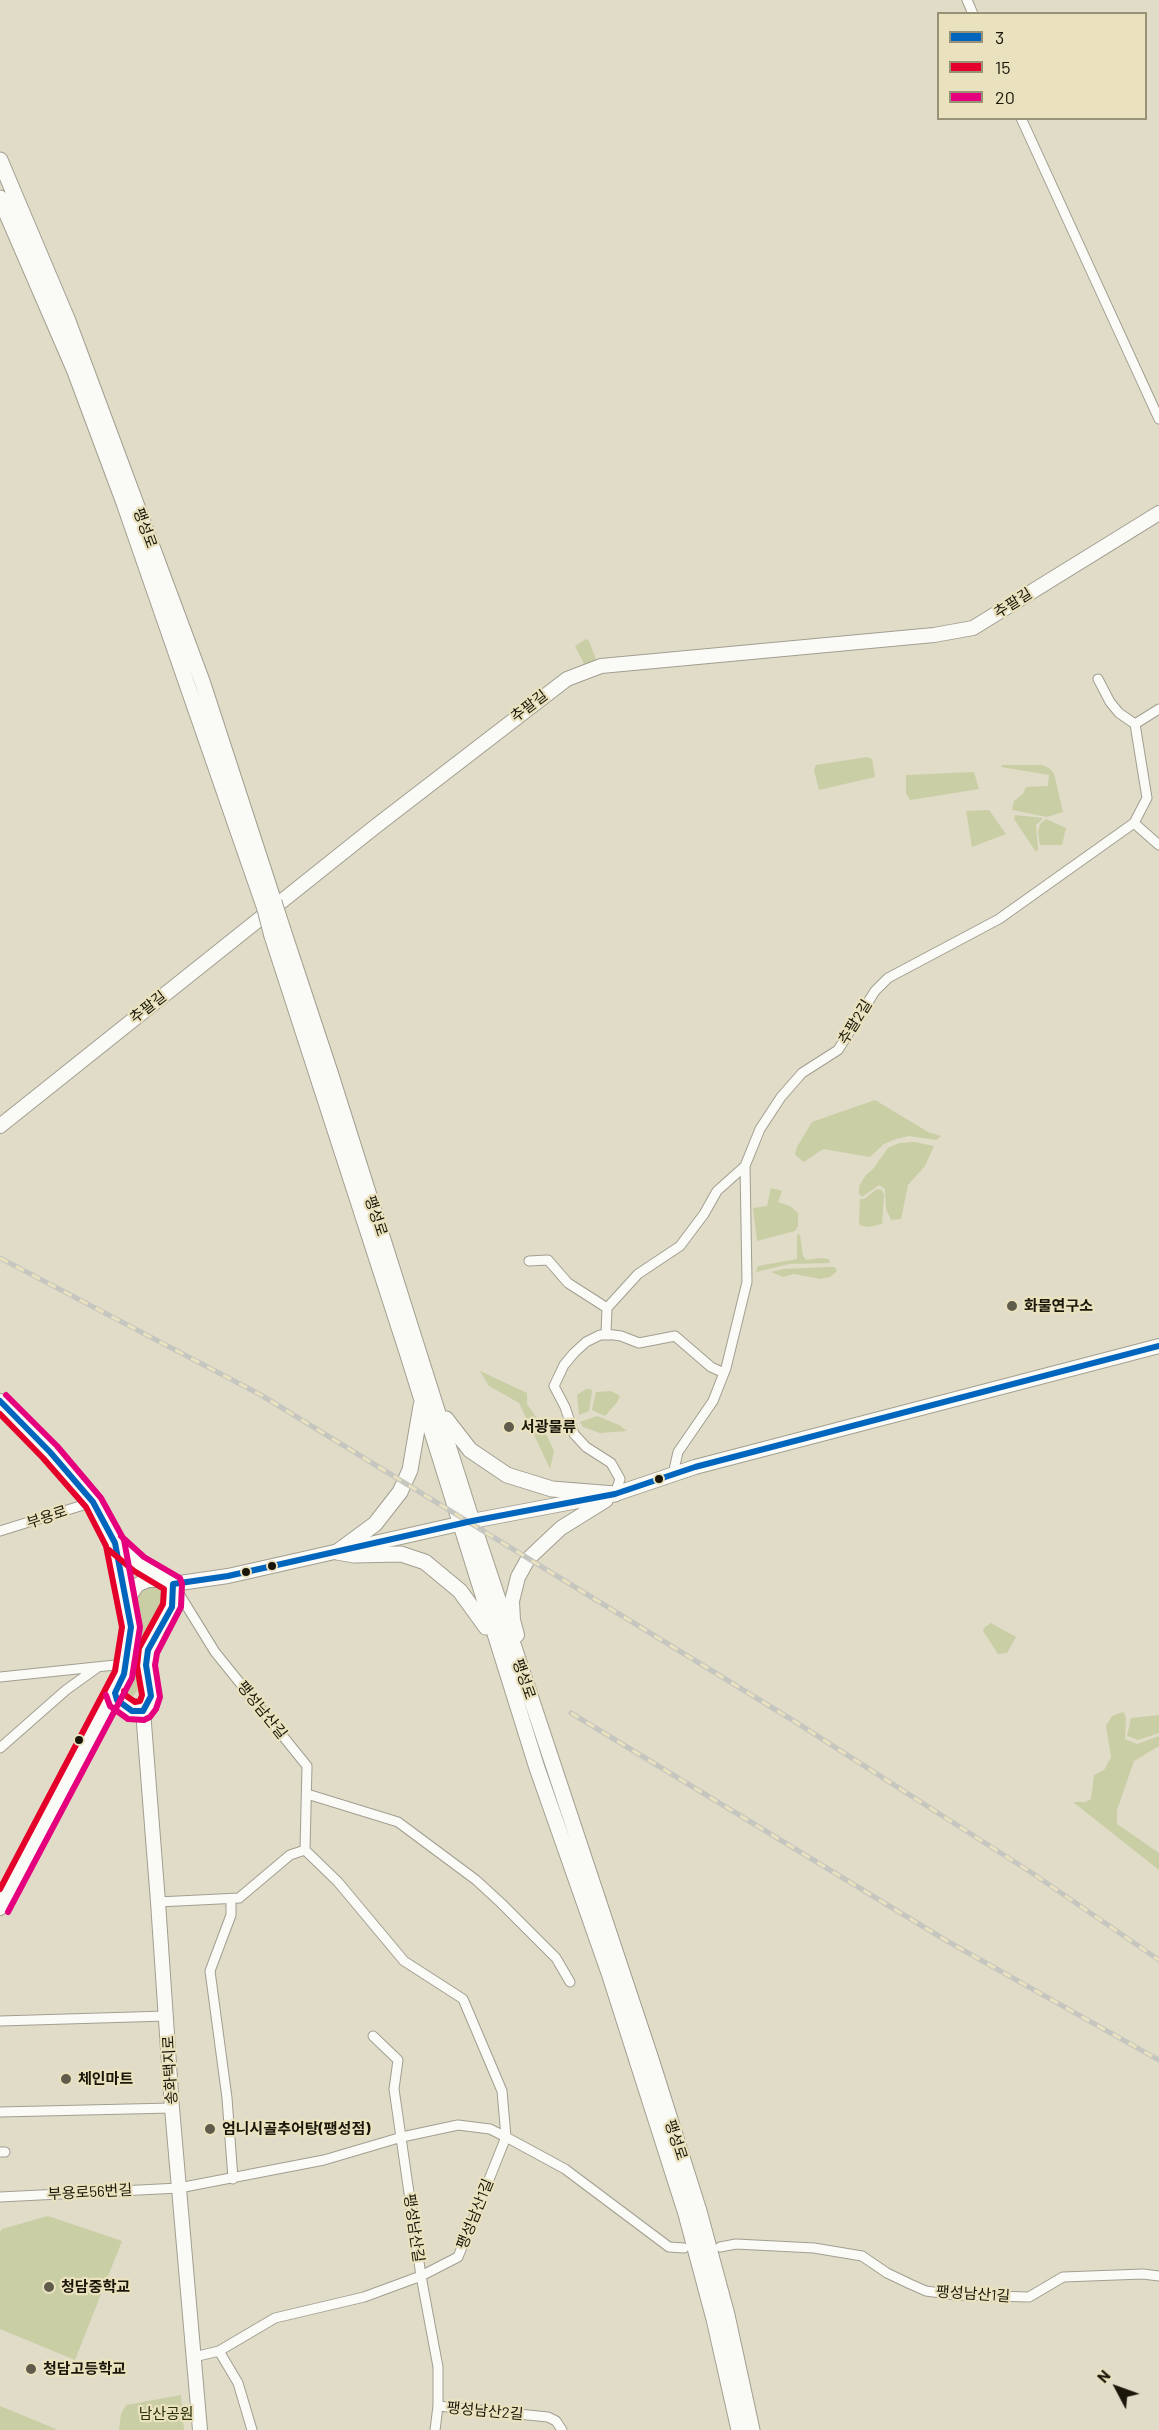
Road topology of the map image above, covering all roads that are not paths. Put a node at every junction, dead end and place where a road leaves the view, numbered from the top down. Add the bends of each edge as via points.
1 (1023, 120) edge
2 (0, 160) edge
3 (0, 198) edge
4 (1159, 418) edge
5 (1159, 513) edge
6 (1098, 679) dead end
7 (1159, 710) edge
8 (1135, 724) junction
9 (1134, 824) junction
10 (1159, 845) edge
11 (269, 906) junction
12 (0, 1125) edge
13 (745, 1166) junction
14 (529, 1261) dead end
15 (607, 1308) junction
16 (612, 1335) junction
17 (1159, 1346) edge
18 (724, 1373) junction
19 (0, 1401) edge
20 (429, 1402) junction
21 (673, 1474) junction
22 (615, 1494) junction
23 (93, 1502) junction
24 (465, 1523) junction
25 (0, 1531) edge
26 (115, 1543) junction
27 (337, 1552) junction
28 (173, 1584) junction
29 (126, 1602) junction
30 (510, 1662) junction
31 (125, 1664) junction
32 (98, 1667) junction
33 (0, 1677) edge
34 (115, 1693) junction
35 (142, 1711) junction
36 (0, 1748) edge
37 (307, 1794) junction
38 (305, 1850) junction
39 (231, 1899) junction
40 (158, 1902) junction
41 (1, 1906) edge
42 (570, 1982) dead end
43 (166, 2016) junction
44 (0, 2021) edge
45 (373, 2036) dead end
46 (172, 2108) junction
47 (0, 2112) edge
48 (402, 2137) junction
49 (506, 2137) junction
50 (233, 2179) junction
51 (179, 2188) junction
52 (0, 2197) edge
53 (720, 2247) dead end
54 (684, 2248) dead end
55 (421, 2276) junction
56 (1159, 2277) edge
57 (219, 2351) junction
58 (194, 2357) junction
59 (438, 2406) junction
60 (200, 2430) edge
61 (252, 2430) edge
62 (435, 2430) edge
63 (562, 2430) edge
64 (739, 2430) edge
65 (752, 2430) edge

1 - 4 street
2 - 11 main road, 팽성로 via 68,321 194,659
3 - 11 main road, 팽성로 via 74,369
5 - 12 street, 추팔길 via 973,628 934,635 601,666 567,679
6 - 8 street via 1119,713
7 - 8 street
8 - 9 street, 추팔2길 via 1147,798
9 - 10 street
9 - 13 street, 추팔2길 via 999,919 888,978 875,990 838,1050 802,1073 781,1097 760,1129
11 - 20 main road, 팽성로, bridge
13 - 15 street via 717,1191 680,1246 638,1274
13 - 18 street, 추팔2길 via 747,1282
14 - 15 street via 548,1260 568,1283
15 - 16 street via 606,1334
16 - 18 street via 639,1343 675,1336 711,1367
16 - 22 street via 600,1335 586,1342 564,1365 554,1386 574,1434 610,1463 621,1479
17 - 21 street
18 - 21 street, 추팔2길 via 713,1401 678,1452
19 - 23 street
20 - 22 main road via 470,1450 507,1475 552,1489
20 - 24 main road, 팽성로
20 - 27 main road via 400,1492 375,1524
21 - 22 street
22 - 24 street
22 - 30 street via 548,1538 522,1569 512,1601 522,1649
23 - 25 street, 부용로
23 - 26 street
24 - 27 street
24 - 30 main road, 팽성로
26 - 28 street via 139,1564
26 - 29 street
27 - 28 street
27 - 30 main road via 401,1554 432,1567 460,1591
28 - 29 street via 148,1580 137,1585
28 - 35 street, 송화택지로 via 172,1607 148,1650 151,1696
28 - 37 street, 팽성남산길 via 215,1652 307,1766
29 - 31 street via 131,1627
30 - 64 main road, 팽성로 via 537,1768 609,1973 686,2214
30 - 65 main road, 팽성로 via 699,2211
31 - 32 street
31 - 34 street
32 - 33 street
32 - 36 street
34 - 35 street via 117,1700 132,1711
34 - 41 street
35 - 40 street, 송화택지로
37 - 38 street, 팽성남산길
37 - 42 street via 398,1822 476,1880 551,1953
38 - 39 street via 290,1855 238,1898
38 - 49 street via 338,1882 404,1961 463,1999 502,2091
39 - 40 street
39 - 50 street via 231,1915 210,1971
40 - 43 street, 송화택지로
43 - 44 street
43 - 46 street, 송화택지로
45 - 48 street, 팽성남산길 via 398,2060 394,2089
46 - 47 street
46 - 51 street, 송화택지로
48 - 49 street, 부용로56번길 via 458,2125 490,2129
48 - 50 street, 부용로56번길 via 324,2160
48 - 55 street, 팽성남산길
49 - 54 street via 565,2169 669,2247
49 - 55 street, 팽성남산1길 via 458,2257
50 - 51 street, 부용로56번길
51 - 52 street, 부용로56번길
51 - 58 street, 송화택지로
53 - 56 street, 팽성남산1길 via 736,2244 814,2248 862,2256 910,2284 956,2295 1029,2297 1063,2277
55 - 57 street, 팽성남산1길 via 364,2297 276,2318
55 - 59 street, 팽성남산길 via 438,2367
57 - 58 street, 팽성남산1길
57 - 61 street via 238,2383
58 - 60 street, 송화택지로
59 - 62 street, 팽성남산길
59 - 63 street, 팽성남산2길 via 548,2417

